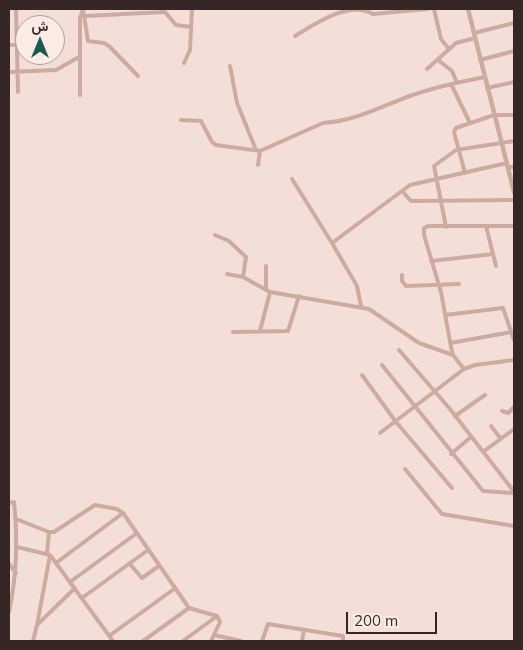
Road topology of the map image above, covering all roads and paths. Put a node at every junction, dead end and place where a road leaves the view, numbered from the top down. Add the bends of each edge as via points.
1 (192, 9) edge
2 (428, 9) edge
3 (434, 9) edge
4 (468, 9) edge
5 (84, 16) junction
6 (514, 23) edge
7 (192, 27) junction
8 (296, 36) dead end
9 (474, 36) junction
10 (449, 49) junction
11 (514, 51) edge
12 (80, 57) junction
13 (438, 60) junction
14 (480, 60) junction
15 (184, 63) dead end
16 (18, 65) edge
17 (230, 66) dead end
18 (428, 69) dead end
19 (9, 72) edge
20 (18, 72) junction
21 (138, 76) dead end
22 (485, 77) junction
23 (514, 82) edge
24 (457, 83) junction
25 (451, 84) junction
26 (488, 88) junction
27 (18, 92) dead end
28 (80, 95) dead end
29 (494, 115) junction
30 (514, 115) edge
31 (181, 120) dead end
32 (470, 123) junction
33 (514, 141) edge
34 (501, 142) junction
35 (459, 150) junction
36 (258, 151) junction
37 (258, 165) dead end
38 (507, 165) junction
39 (514, 167) edge
40 (465, 173) junction
41 (292, 180) dead end
42 (435, 180) junction
43 (402, 191) junction
44 (514, 192) edge
45 (439, 200) junction
46 (514, 200) edge
47 (486, 226) junction
48 (514, 226) edge
49 (446, 227) junction
50 (215, 235) dead end
51 (332, 243) junction
52 (493, 254) junction
53 (431, 261) junction
54 (266, 266) dead end
55 (496, 266) dead end
56 (228, 274) dead end
57 (402, 275) dead end
58 (243, 277) junction
59 (459, 284) dead end
60 (439, 286) junction
61 (268, 291) junction
62 (299, 296) junction
63 (361, 306) junction
64 (444, 315) junction
65 (260, 331) junction
66 (233, 332) dead end
67 (512, 332) junction
68 (514, 340) edge
69 (450, 343) junction
70 (399, 350) dead end
71 (453, 355) junction
72 (514, 360) edge
73 (382, 365) dead end
74 (464, 369) junction
75 (362, 375) dead end
76 (434, 392) junction
77 (485, 395) dead end
78 (514, 407) edge
79 (414, 408) junction
80 (502, 411) dead end
81 (456, 416) junction
82 (396, 422) junction
83 (491, 426) dead end
84 (514, 429) edge
85 (380, 433) dead end
86 (471, 437) junction
87 (501, 439) junction
88 (483, 452) junction
89 (451, 454) junction
90 (405, 469) dead end
91 (452, 488) dead end
92 (9, 503) edge
93 (123, 513) junction
94 (16, 519) junction
95 (514, 526) edge
96 (49, 532) junction
97 (137, 533) junction
98 (17, 547) junction
99 (148, 550) junction
100 (48, 554) junction
101 (56, 563) junction
102 (130, 563) junction
103 (9, 564) edge
104 (159, 566) junction
105 (16, 573) junction
106 (70, 582) junction
107 (74, 588) junction
108 (174, 589) junction
109 (82, 598) junction
110 (189, 608) junction
111 (9, 612) edge
112 (217, 616) junction
113 (37, 625) junction
114 (304, 630) junction
115 (214, 635) junction
116 (109, 636) junction
117 (33, 641) edge
118 (113, 641) edge
119 (142, 641) edge
120 (183, 641) edge
121 (211, 641) edge
122 (241, 641) edge
123 (262, 641) edge
124 (302, 641) edge
125 (343, 641) edge

1 - 7 street
2 - 8 street via 372,14 367,10 346,11
3 - 10 street via 441,39
4 - 9 street
5 - 7 street via 165,12 176,25
5 - 12 street via 83,9 80,15
5 - 21 street via 88,41 109,46
6 - 9 street
7 - 15 street via 190,50
9 - 10 street
9 - 14 street
10 - 13 street
11 - 14 street
12 - 20 street via 56,70
12 - 28 street
13 - 18 street
13 - 24 street via 452,71
14 - 22 street
16 - 20 street
17 - 36 street via 237,103
19 - 20 street
20 - 27 street
22 - 24 street
22 - 26 street
23 - 26 street
24 - 25 street
25 - 32 street
25 - 36 street via 408,96 334,124 323,123
26 - 29 street
29 - 30 street
29 - 32 street
29 - 34 street
31 - 36 street via 201,121 216,145
32 - 35 street via 454,130
33 - 34 street
34 - 35 street
34 - 38 street
35 - 40 street
35 - 42 street via 451,152 434,166
36 - 37 street
38 - 39 street
38 - 40 street
38 - 44 street
40 - 42 street
41 - 51 street
42 - 43 street via 410,185
42 - 45 street
43 - 45 street via 411,201
43 - 51 street
45 - 46 street
45 - 49 street
47 - 48 street
47 - 49 street
47 - 52 street
49 - 53 street via 424,228
50 - 58 street via 229,241 246,257
51 - 63 street via 357,286
52 - 53 street
52 - 55 street
53 - 60 street
54 - 61 street
56 - 58 street
57 - 60 street via 406,286
58 - 61 street
59 - 60 street
60 - 64 street
61 - 62 street
61 - 65 street
62 - 63 street
62 - 65 street via 288,331
63 - 71 street via 378,313 419,343
64 - 67 street via 503,308
64 - 69 street
65 - 66 street
67 - 68 street
67 - 69 street
69 - 71 street
70 - 76 street
71 - 74 street
72 - 74 street
73 - 79 street
74 - 76 street
75 - 82 street
76 - 79 street
76 - 81 street
77 - 81 street
78 - 80 street via 508,413
79 - 82 street
79 - 89 street
81 - 86 street
82 - 85 street
82 - 91 street
83 - 87 street
84 - 87 street
86 - 88 street
86 - 89 street
87 - 88 street
88 - 89 street via 512,488 512,493 483,491
90 - 95 street via 442,514
92 - 94 street via 14,502
93 - 96 street via 118,509 95,506 62,528
93 - 97 street
93 - 101 street
94 - 96 street
94 - 98 street
96 - 100 street
97 - 99 street
97 - 106 street
98 - 100 street
98 - 105 street
99 - 102 street
99 - 104 street
100 - 101 street
100 - 113 street
101 - 106 street
102 - 104 street via 142,578
102 - 109 street
103 - 105 street
104 - 108 street
105 - 111 street
106 - 107 street
107 - 109 street
107 - 113 street
108 - 110 street
108 - 116 street
109 - 116 street
110 - 112 street
110 - 119 street
112 - 115 street via 220,622
112 - 120 street
113 - 117 street
114 - 123 street via 268,624
114 - 124 street
114 - 125 street via 343,636
115 - 121 street
115 - 122 street
116 - 118 street

